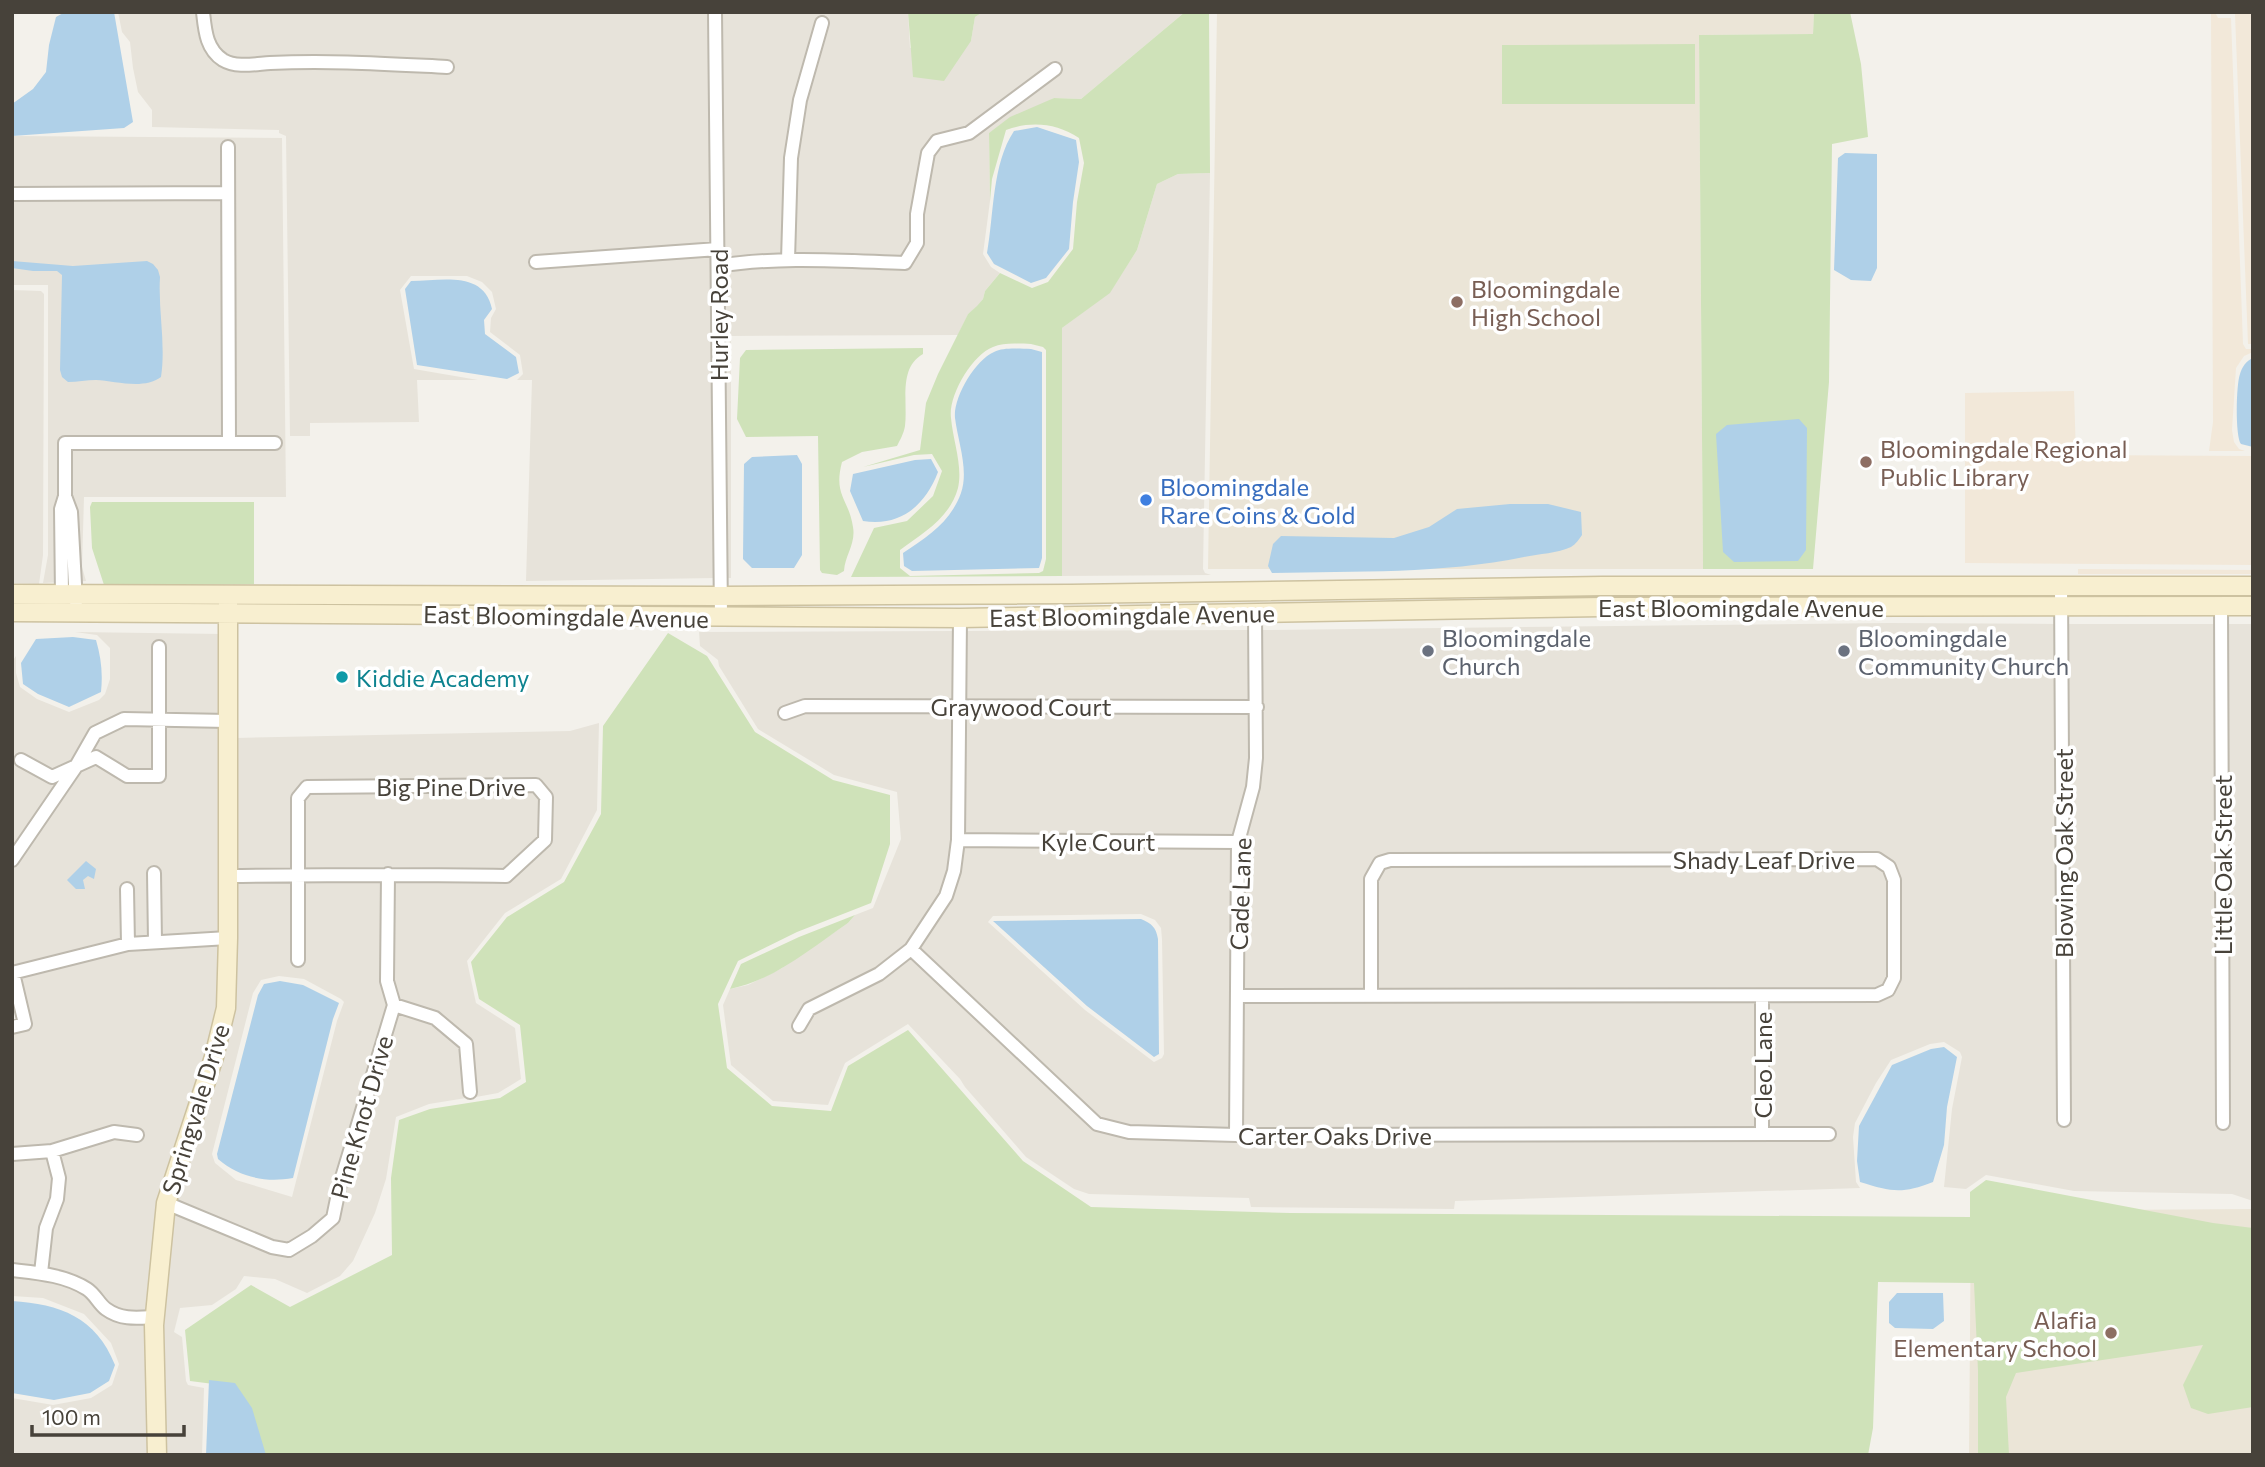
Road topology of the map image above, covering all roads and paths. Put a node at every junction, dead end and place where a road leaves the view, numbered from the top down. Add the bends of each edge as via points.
1 (203, 12) edge
2 (715, 12) edge
3 (822, 23) dead end
4 (447, 67) dead end
5 (1055, 69) dead end
6 (228, 147) dead end
7 (228, 193) junction
8 (12, 194) edge
9 (718, 249) junction
10 (788, 260) junction
11 (536, 262) dead end
12 (718, 266) junction
13 (229, 443) junction
14 (275, 443) dead end
15 (2061, 585) junction
16 (1602, 586) junction
17 (2253, 586) edge
18 (1255, 592) junction
19 (12, 594) edge
20 (1071, 594) junction
21 (720, 596) junction
22 (72, 601) junction
23 (228, 605) junction
24 (2062, 606) junction
25 (2221, 606) junction
26 (2253, 606) edge
27 (1602, 607) junction
28 (12, 612) edge
29 (1255, 613) junction
30 (1061, 616) junction
31 (721, 618) junction
32 (960, 618) junction
33 (159, 647) dead end
34 (960, 705) junction
35 (1257, 707) junction
36 (785, 713) dead end
37 (159, 718) junction
38 (228, 721) junction
39 (21, 760) dead end
40 (75, 768) junction
41 (958, 839) junction
42 (1238, 842) junction
43 (12, 860) edge
44 (154, 873) dead end
45 (388, 874) junction
46 (298, 875) junction
47 (227, 876) junction
48 (127, 889) dead end
49 (228, 938) junction
50 (155, 942) junction
51 (128, 944) junction
52 (911, 949) junction
53 (299, 960) dead end
54 (13, 973) edge
55 (1371, 995) junction
56 (1237, 996) junction
57 (1762, 996) junction
58 (394, 1004) junction
59 (799, 1026) dead end
60 (12, 1027) edge
61 (470, 1092) dead end
62 (2064, 1120) dead end
63 (2222, 1123) dead end
64 (1829, 1134) dead end
65 (137, 1135) dead end
66 (1236, 1135) junction
67 (1762, 1135) junction
68 (52, 1151) junction
69 (12, 1154) edge
70 (166, 1203) junction
71 (12, 1270) edge
72 (41, 1273) junction
73 (154, 1317) junction
74 (157, 1455) edge

1 - 4 street via 207,39 225,62
2 - 9 street, Hurley Road
3 - 10 street via 800,100 791,158
5 - 10 street via 969,133 937,141 928,153 917,214 917,243 905,262
6 - 7 street
7 - 8 street
7 - 13 street
9 - 11 street
9 - 12 street, Hurley Road
10 - 12 street
12 - 21 street, Hurley Road
13 - 14 street
13 - 22 street via 65,443 65,496 73,522
15 - 16 main road, East Bloomingdale Avenue
15 - 17 main road, East Bloomingdale Avenue
15 - 24 street, Blowing Oak Street
16 - 18 main road, East Bloomingdale Avenue
16 - 27 main road
18 - 20 main road, East Bloomingdale Avenue
18 - 29 main road
19 - 22 main road, East Bloomingdale Avenue
20 - 21 main road, East Bloomingdale Avenue
20 - 30 main road
21 - 23 main road, East Bloomingdale Avenue
21 - 31 street, Hurley Road
22 - 23 main road, East Bloomingdale Avenue
22 - 28 main road, East Bloomingdale Avenue
23 - 31 main road, East Bloomingdale Avenue
23 - 38 main road, Springvale Drive
24 - 25 main road, East Bloomingdale Avenue
24 - 27 main road, East Bloomingdale Avenue
24 - 62 street, Blowing Oak Street
25 - 26 main road, East Bloomingdale Avenue
25 - 63 street, Little Oak Street
27 - 29 main road, East Bloomingdale Avenue
29 - 30 main road, East Bloomingdale Avenue
29 - 35 street, Cade Lane
30 - 32 main road, East Bloomingdale Avenue
31 - 32 main road, East Bloomingdale Avenue
32 - 34 street
33 - 37 street
34 - 35 street, Graywood Court
34 - 36 street, Graywood Court via 805,706
34 - 41 street
35 - 42 street, Cade Lane via 1254,787
37 - 38 street
37 - 40 street via 124,719 95,733
37 - 40 street via 159,776 127,776 96,757
38 - 47 main road, Springvale Drive
39 - 40 street via 52,777
40 - 43 street
41 - 42 street, Kyle Court
41 - 52 street via 946,896
42 - 56 street, Cade Lane
44 - 50 street
45 - 46 street, Big Pine Drive
45 - 46 street, Big Pine Drive via 506,876 545,840 546,797 536,785 307,787 298,797
45 - 58 street, Pine Knot Drive via 387,981
46 - 47 street, Big Pine Drive
46 - 53 street, Big Pine Drive
47 - 49 main road, Springvale Drive
48 - 51 street
49 - 50 street
49 - 70 main road, Springvale Drive via 226,1008
50 - 51 street
51 - 54 street
52 - 59 street via 879,974 809,1009
52 - 66 street, Carter Oaks Drive via 1097,1124 1129,1132
54 - 60 street via 25,1024
55 - 56 street, Shady Leaf Drive
55 - 57 street, Shady Leaf Drive
55 - 57 street, Shady Leaf Drive via 1371,879 1380,863 1390,860 1877,859 1889,867 1894,880 1894,978 1888,990 1877,995
56 - 66 street, Cade Lane
57 - 67 street, Cleo Lane
58 - 61 street via 435,1018 466,1044
58 - 70 street, Pine Knot Drive via 333,1218 289,1250
64 - 67 street, Carter Oaks Drive
65 - 68 street via 114,1132
66 - 67 street, Carter Oaks Drive
68 - 69 street
68 - 72 street via 60,1178 46,1228
70 - 73 main road, Springvale Drive
71 - 72 street
72 - 73 street via 89,1290 106,1309 128,1319
73 - 74 main road, Springvale Drive

